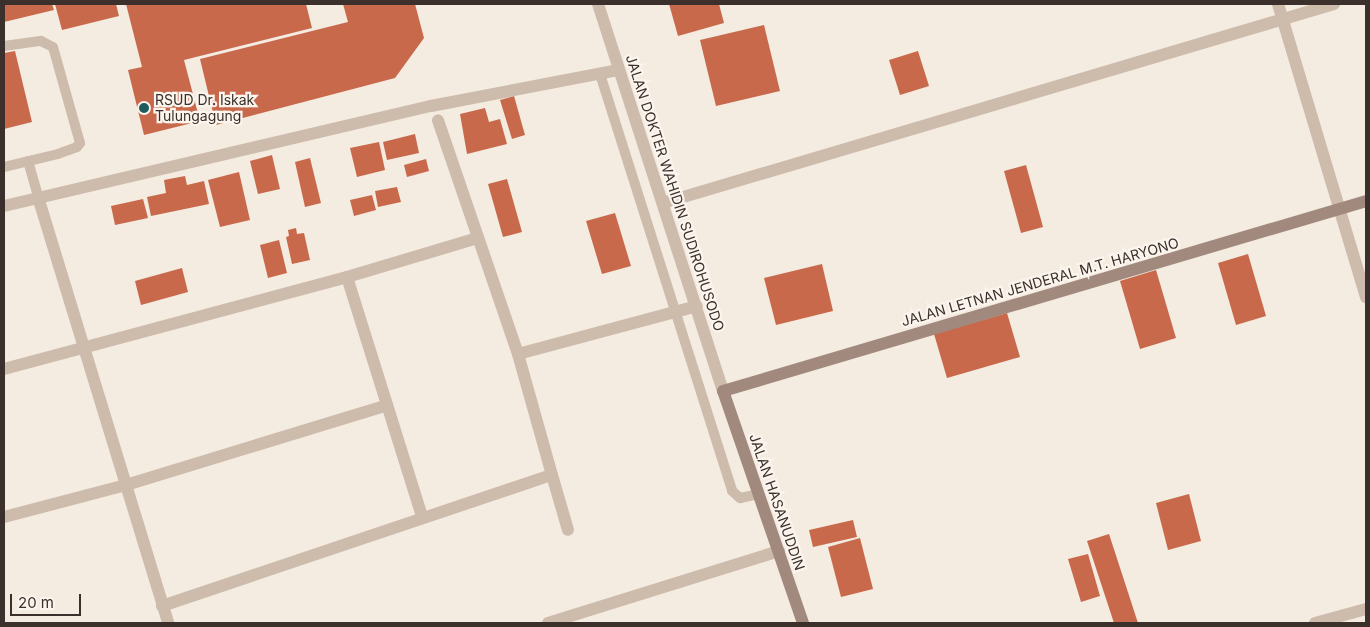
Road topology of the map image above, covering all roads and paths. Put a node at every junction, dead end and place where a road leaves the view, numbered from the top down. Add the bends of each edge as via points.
1 (598, 4) edge
2 (1278, 4) edge
3 (1334, 4) edge
4 (1284, 18) junction
5 (4, 46) edge
6 (618, 70) junction
7 (600, 74) junction
8 (438, 120) dead end
9 (28, 161) junction
10 (4, 167) edge
11 (38, 197) junction
12 (1366, 201) edge
13 (664, 202) junction
14 (4, 206) edge
15 (1339, 210) junction
16 (478, 238) junction
17 (347, 277) junction
18 (1366, 297) edge
19 (697, 306) junction
20 (675, 312) junction
21 (84, 346) junction
22 (518, 354) junction
23 (4, 370) edge
24 (723, 392) junction
25 (387, 405) junction
26 (552, 475) junction
27 (126, 485) junction
28 (759, 494) junction
29 (4, 517) edge
30 (422, 517) junction
31 (568, 530) dead end
32 (779, 551) junction
33 (162, 606) junction
34 (1366, 609) edge
35 (168, 623) edge
36 (548, 623) edge
37 (803, 623) edge
38 (1315, 623) edge

1 - 6 street, JALAN DOKTER WAHIDIN SUDIROHUSODO
2 - 4 street
3 - 4 street
4 - 13 street
4 - 15 street
5 - 9 lane via 41,41 53,47 80,142 73,149
6 - 7 street
6 - 13 street, JALAN DOKTER WAHIDIN SUDIROHUSODO
7 - 11 street via 431,106
7 - 20 lane
8 - 16 street
9 - 10 lane
9 - 11 lane
11 - 14 street
11 - 21 street
12 - 15 main road, JALAN LETNAN JENDERAL M.T. HARYONO
13 - 19 street, JALAN DOKTER WAHIDIN SUDIROHUSODO
15 - 18 street
15 - 24 main road, JALAN LETNAN JENDERAL M.T. HARYONO
16 - 17 street
16 - 22 street
17 - 21 street
17 - 25 street
19 - 20 street
19 - 24 street, JALAN DOKTER WAHIDIN SUDIROHUSODO
20 - 22 street
20 - 28 lane via 732,491 740,498
21 - 23 street
21 - 27 street
22 - 26 street
24 - 28 main road, JALAN HASANUDDIN
25 - 27 street
25 - 30 street
26 - 30 street
26 - 31 street
27 - 29 street
27 - 33 street
28 - 32 main road, JALAN HASANUDDIN
30 - 33 street
32 - 36 street
32 - 37 main road, JALAN HASANUDDIN
33 - 35 street
34 - 38 street

